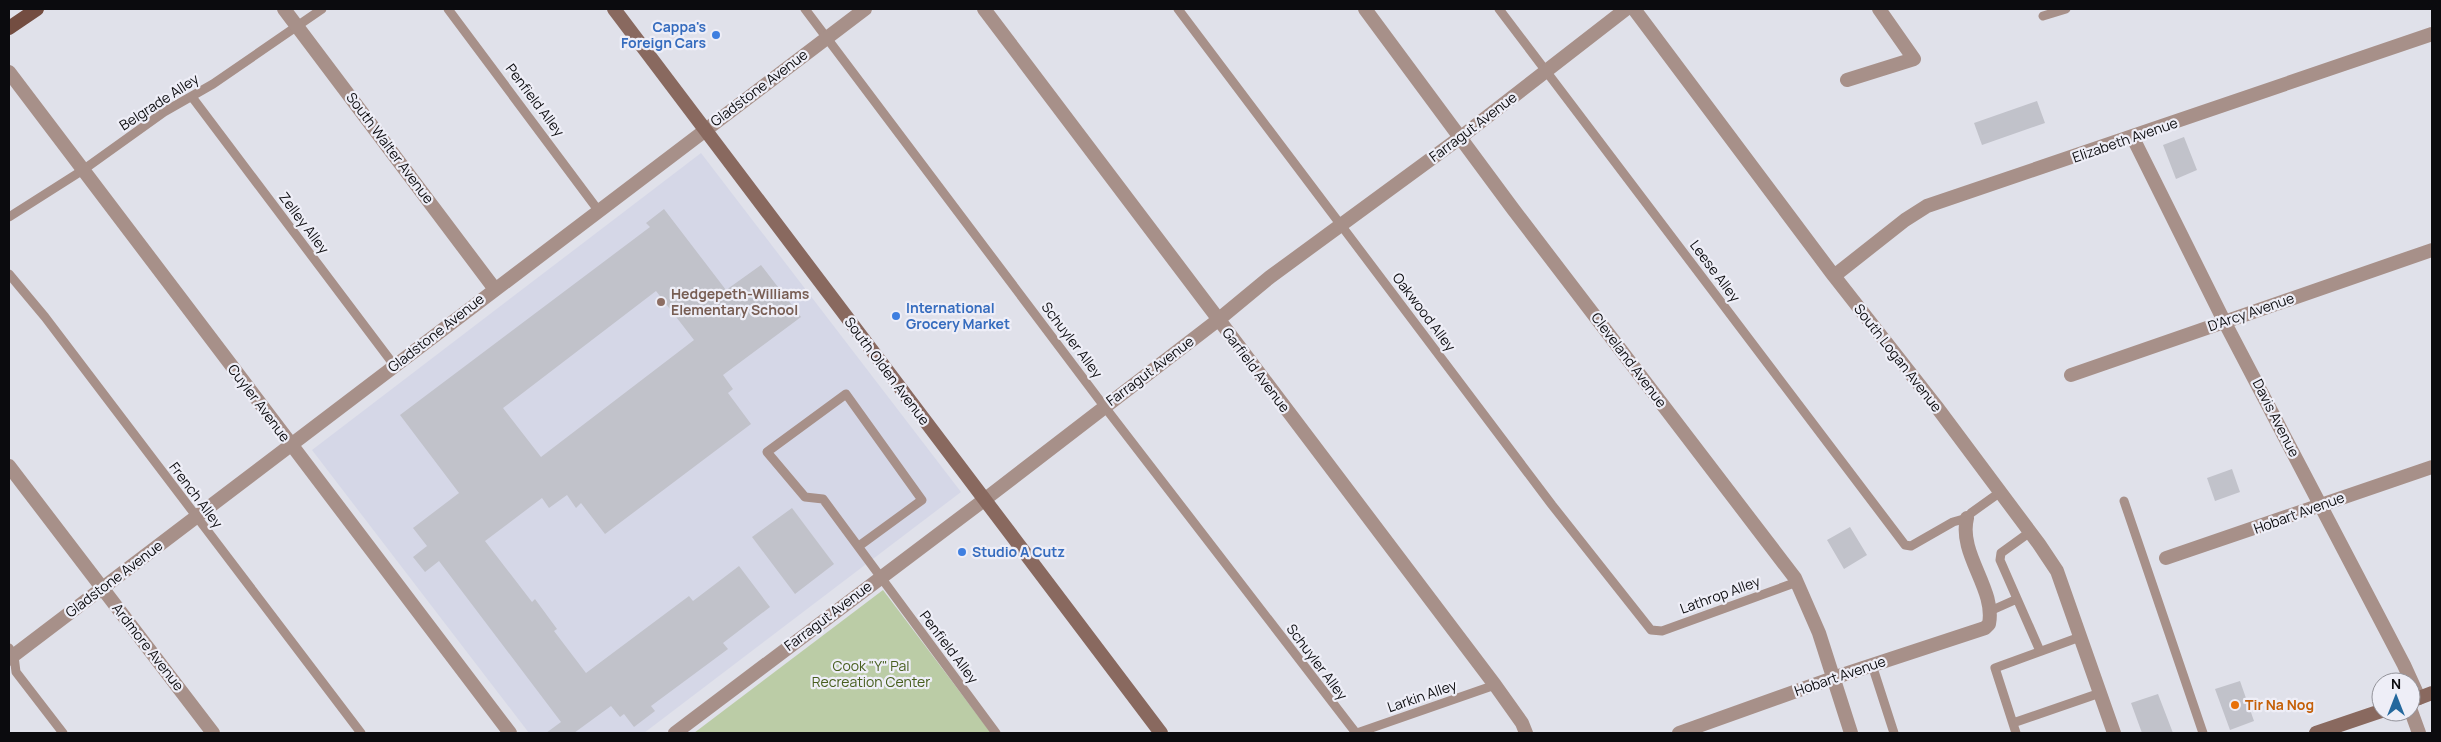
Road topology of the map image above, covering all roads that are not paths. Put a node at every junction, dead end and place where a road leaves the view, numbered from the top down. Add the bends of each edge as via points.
1 (37, 9) edge
2 (284, 9) edge
3 (322, 9) edge
4 (448, 9) edge
5 (614, 9) edge
6 (805, 9) edge
7 (865, 9) edge
8 (984, 9) edge
9 (1178, 9) edge
10 (1365, 9) edge
11 (1499, 9) edge
12 (1626, 9) edge
13 (1634, 9) edge
14 (1879, 9) edge
15 (2066, 9) edge
16 (2043, 16) dead end
17 (297, 26) junction
18 (9, 28) edge
19 (2432, 34) edge
20 (826, 37) junction
21 (9, 72) edge
22 (1546, 72) junction
23 (1847, 80) dead end
24 (192, 97) junction
25 (706, 129) junction
26 (1461, 138) junction
27 (2132, 138) junction
28 (83, 170) junction
29 (598, 210) junction
30 (9, 217) edge
31 (1340, 224) junction
32 (2432, 250) edge
33 (9, 274) edge
34 (1834, 276) junction
35 (494, 288) junction
36 (1218, 320) junction
37 (2224, 322) junction
38 (394, 366) junction
39 (2070, 375) dead end
40 (1104, 406) junction
41 (290, 445) junction
42 (9, 466) edge
43 (2432, 467) edge
44 (1999, 493) junction
45 (984, 500) junction
46 (2124, 501) dead end
47 (2320, 504) junction
48 (196, 517) junction
49 (1967, 518) junction
50 (2030, 532) junction
51 (859, 546) junction
52 (2166, 558) dead end
53 (880, 577) junction
54 (1797, 582) junction
55 (102, 588) junction
56 (2018, 599) junction
57 (1990, 611) junction
58 (1651, 630) joint
59 (2080, 637) junction
60 (2040, 651) junction
61 (10, 654) edge
62 (1872, 665) junction
63 (2408, 672) edge
64 (1833, 678) junction
65 (1495, 685) junction
66 (2100, 693) junction
67 (2371, 714) edge
68 (2013, 723) junction
69 (63, 733) edge
70 (213, 733) edge
71 (361, 733) edge
72 (510, 733) edge
73 (675, 733) edge
74 (996, 733) edge
75 (1161, 733) edge
76 (1356, 733) edge
77 (1526, 733) edge
78 (1678, 733) edge
79 (1851, 733) edge
80 (1894, 733) edge
81 (2016, 733) edge
82 (2114, 733) edge
83 (2203, 733) edge
84 (2316, 733) edge

1 - 18 main road
2 - 17 street, South Walter Avenue
3 - 17 lane, Belgrade Alley
4 - 29 lane, Penfield Alley
5 - 25 main road, South Olden Avenue
6 - 20 lane, Schuyler Alley
7 - 20 street, Gladstone Avenue
8 - 36 street, Garfield Avenue
9 - 31 lane, Oakwood Alley
10 - 26 street, Cleveland Avenue
11 - 22 lane, Leese Alley
12 - 22 street, Farragut Avenue
13 - 34 street, South Logan Avenue
14 - 23 street via 1914,59
15 - 16 lane
17 - 24 lane, Belgrade Alley
17 - 35 street, South Walter Avenue
19 - 27 street, Elizabeth Avenue
20 - 25 street, Gladstone Avenue
20 - 40 lane, Schuyler Alley
21 - 28 street, Cuyler Avenue
22 - 26 street, Farragut Avenue
22 - 49 lane, Leese Alley via 1905,545 1911,546 1953,522
24 - 28 lane, Belgrade Alley via 164,112
24 - 38 lane, Zelley Alley
25 - 29 street, Gladstone Avenue
25 - 45 main road, South Olden Avenue
26 - 31 street, Farragut Avenue
26 - 54 street, Cleveland Avenue
27 - 34 street, Elizabeth Avenue via 1928,206 1911,215
27 - 37 street, Davis Avenue
28 - 30 lane, Belgrade Alley
28 - 41 street, Cuyler Avenue
29 - 35 street, Gladstone Avenue
31 - 36 street, Farragut Avenue
31 - 58 lane, Oakwood Alley
32 - 37 street, D'Arcy Avenue
33 - 48 lane, French Alley
34 - 44 street, South Logan Avenue via 1936,406
35 - 38 street, Gladstone Avenue
36 - 40 street, Farragut Avenue
36 - 65 street, Garfield Avenue
37 - 39 street, D'Arcy Avenue
37 - 47 street, Davis Avenue
38 - 41 street, Gladstone Avenue
40 - 45 street, Farragut Avenue
40 - 76 lane, Schuyler Alley
41 - 48 street, Gladstone Avenue
41 - 72 street, Cuyler Avenue
42 - 55 street, Ardmore Avenue
43 - 47 street, Hobart Avenue
44 - 49 lane
44 - 50 street, South Logan Avenue
45 - 53 street, Farragut Avenue
45 - 75 main road, South Olden Avenue
46 - 83 lane
47 - 52 street, Hobart Avenue
47 - 63 street, Davis Avenue
48 - 55 street, Gladstone Avenue
48 - 71 lane, French Alley
49 - 57 street via 1968,544
50 - 56 lane via 2001,553 2000,560
50 - 59 street, South Logan Avenue via 2056,571
51 - 51 lane, Penfield Alley via 824,499 805,497 766,452 846,394 922,500
51 - 53 lane, Penfield Alley
53 - 73 street, Farragut Avenue
53 - 74 lane, Penfield Alley
54 - 58 lane, Lathrop Alley via 1662,631
54 - 64 street, Cleveland Avenue via 1819,633
55 - 61 street, Gladstone Avenue
55 - 70 street, Ardmore Avenue
56 - 57 lane
56 - 60 lane
57 - 62 street, Hobart Avenue via 1989,624 1985,628
59 - 60 lane
59 - 66 street, South Logan Avenue
60 - 68 lane via 1995,668
61 - 69 lane via 16,672
62 - 64 street, Hobart Avenue
62 - 80 lane
64 - 78 street, Hobart Avenue
64 - 79 street, Cleveland Avenue
65 - 76 lane, Larkin Alley
65 - 77 street, Garfield Avenue
66 - 68 lane
66 - 82 street, South Logan Avenue
67 - 84 main road
68 - 81 lane

